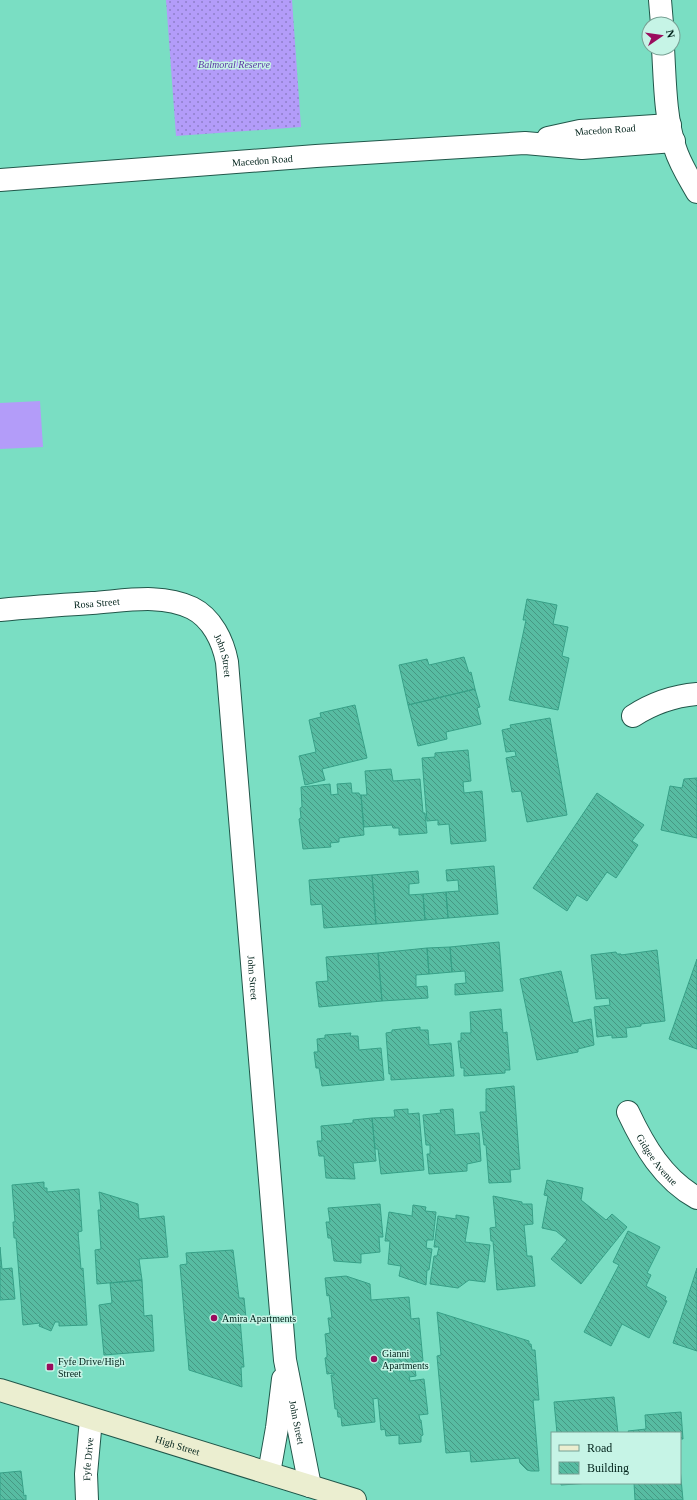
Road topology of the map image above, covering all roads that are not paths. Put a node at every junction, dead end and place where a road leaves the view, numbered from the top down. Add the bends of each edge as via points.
1 (660, 0) edge
2 (661, 16) edge
3 (664, 56) edge
4 (672, 133) junction
5 (0, 180) edge
6 (697, 192) edge
7 (192, 608) joint
8 (0, 610) edge
9 (697, 694) edge
10 (633, 716) dead end
11 (628, 1112) dead end
12 (697, 1198) edge
13 (285, 1360) junction
14 (0, 1390) edge
15 (91, 1419) junction
16 (269, 1473) junction
17 (310, 1486) junction
18 (87, 1500) edge
19 (355, 1500) edge

1 - 2 street
3 - 4 street
4 - 5 street, Macedon Road via 582,148 525,143
4 - 6 street via 681,163
7 - 8 street, Rosa Street via 171,601 146,599
7 - 13 street, John Street via 207,620 218,634 227,662
9 - 10 street via 657,703
11 - 12 street, Gidgee Avenue via 658,1165 670,1179
13 - 16 street, John Street
13 - 17 street, John Street
14 - 15 main road, High Street
15 - 16 main road, High Street
15 - 18 street, Fyfe Drive via 86,1474
16 - 17 main road, High Street
17 - 19 main road, High Street

